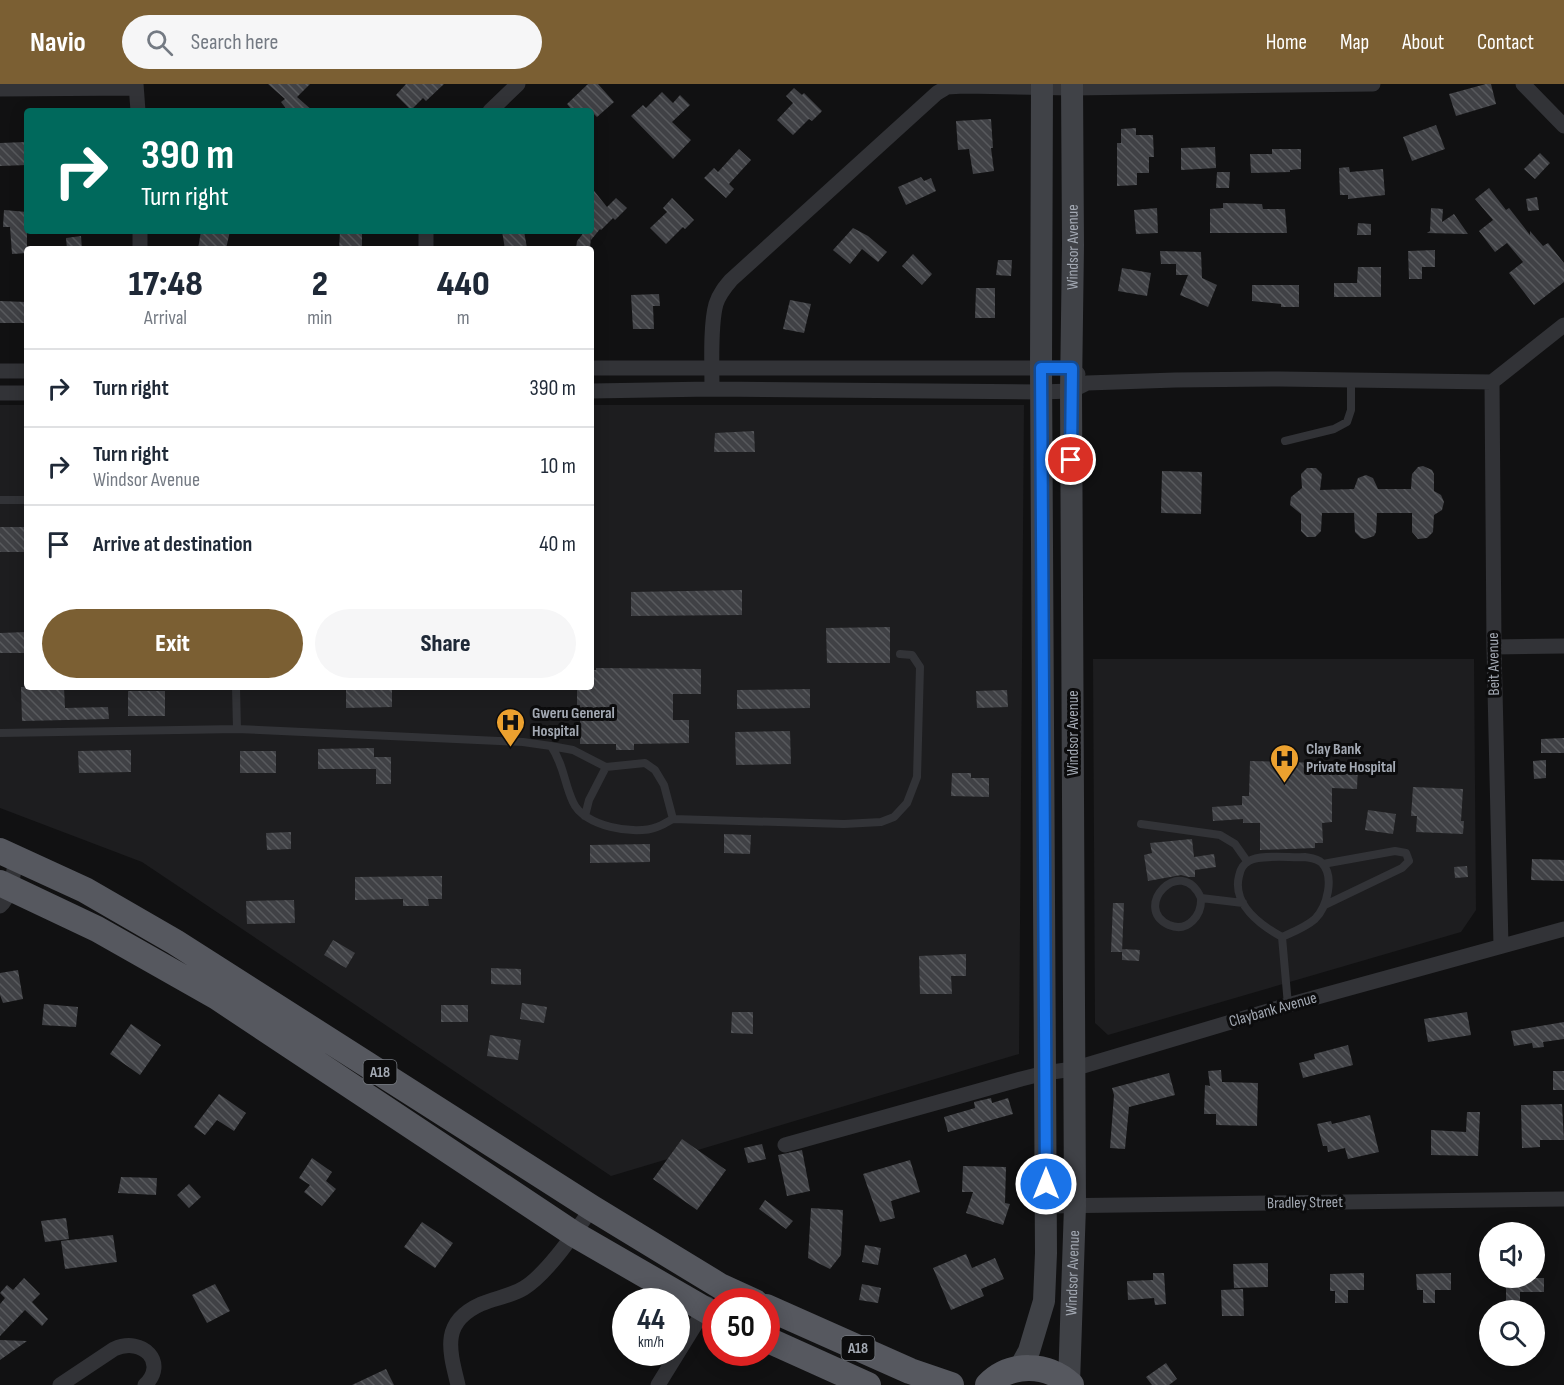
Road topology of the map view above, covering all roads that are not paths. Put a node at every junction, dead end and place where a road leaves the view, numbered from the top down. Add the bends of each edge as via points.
1 (518, 84) edge
2 (1373, 84) edge
3 (1523, 84) edge
4 (136, 86) edge
5 (1042, 86) edge
6 (1072, 86) edge
7 (0, 89) edge
8 (138, 108) edge
9 (493, 108) edge
10 (1564, 126) edge
11 (1564, 325) edge
12 (712, 368) junction
13 (1041, 368) junction
14 (594, 369) edge
15 (0, 370) edge
16 (24, 370) edge
17 (1351, 380) junction
18 (1076, 381) junction
19 (1492, 382) junction
20 (712, 390) junction
21 (594, 391) edge
22 (1041, 392) junction
23 (0, 393) edge
24 (24, 393) edge
25 (1285, 441) dead end
26 (0, 500) edge
27 (24, 500) edge
28 (1564, 646) edge
29 (1494, 647) junction
30 (900, 654) dead end
31 (236, 690) edge
32 (237, 729) junction
33 (0, 733) edge
34 (551, 746) junction
35 (606, 766) junction
36 (585, 816) junction
37 (673, 819) junction
38 (1141, 824) dead end
39 (8, 855) edge
40 (1247, 861) junction
41 (1323, 864) junction
42 (3, 892) edge
43 (1201, 898) junction
44 (1243, 903) junction
45 (1325, 905) junction
46 (1564, 929) edge
47 (1282, 937) junction
48 (1501, 946) junction
49 (248, 1003) junction
50 (1288, 1005) junction
51 (1073, 1069) junction
52 (1045, 1072) junction
53 (395, 1082) junction
54 (382, 1107) junction
55 (784, 1145) dead end
56 (516, 1160) junction
57 (502, 1186) junction
58 (1564, 1199) edge
59 (1046, 1206) junction
60 (1075, 1206) junction
61 (592, 1208) junction
62 (574, 1234) junction
63 (720, 1286) joint
64 (724, 1288) edge
65 (702, 1309) edge
66 (780, 1313) edge
67 (702, 1325) edge
68 (780, 1345) edge
69 (1019, 1369) junction
70 (985, 1384) edge
71 (1070, 1384) edge
72 (60, 1385) edge
73 (145, 1385) edge
74 (458, 1385) edge
75 (658, 1385) edge
76 (868, 1385) edge
77 (951, 1385) edge

1 - 9 street
2 - 6 street
3 - 10 street
4 - 7 street
4 - 8 street
5 - 6 street
5 - 12 street via 947,87 937,93 721,292 716,304
5 - 13 main road, Windsor Avenue
6 - 18 main road, Windsor Avenue
11 - 19 street
12 - 13 street
12 - 14 street
12 - 20 street
13 - 18 street
13 - 22 main road, Windsor Avenue
15 - 16 street
17 - 18 street
17 - 19 street
17 - 25 lane via 1347,422
18 - 22 street
18 - 51 main road, Windsor Avenue
19 - 29 street, Beit Avenue
20 - 21 street
20 - 22 street
22 - 52 main road, Windsor Avenue
23 - 24 street
26 - 27 lane
28 - 29 street
29 - 48 street, Beit Avenue
30 - 37 lane via 912,655 920,667 917,777 907,803 894,817 881,822 844,824
31 - 32 lane
32 - 33 lane
32 - 34 lane
34 - 35 lane via 573,750
34 - 36 lane via 560,760 573,804
35 - 36 lane
35 - 37 lane via 645,763 655,770 664,785
36 - 37 lane via 620,829 641,830
38 - 40 lane via 1220,835 1235,844
39 - 42 street
39 - 49 highway, A18 via 85,890 175,942
40 - 41 lane via 1305,857
40 - 44 lane via 1238,878
41 - 45 lane via 1329,886
41 - 45 lane via 1395,851 1409,856 1402,868
42 - 49 highway, A18 via 97,929 217,997
43 - 43 lane via 1196,919 1184,926 1170,925 1156,909 1157,895 1173,882 1187,882
43 - 44 lane
44 - 47 lane via 1266,928
45 - 47 lane via 1315,919
46 - 48 street, Claybank Avenue
47 - 50 lane
48 - 50 street, Claybank Avenue
49 - 53 highway, A18
49 - 54 highway, A18
50 - 51 street, Claybank Avenue
51 - 52 street, Claybank Avenue
51 - 60 main road, Windsor Avenue
52 - 55 street, Claybank Avenue
52 - 59 main road, Windsor Avenue
53 - 54 highway
53 - 56 highway, A18
54 - 57 highway, A18
56 - 57 highway
56 - 61 highway, A18
57 - 62 highway, A18
58 - 60 street, Bradley Street
59 - 60 street, Bradley Street
59 - 69 main road, Windsor Avenue via 1044,1301 1029,1351
60 - 71 main road, Windsor Avenue
61 - 62 street
61 - 63 highway, A18
62 - 65 highway, A18
62 - 74 street via 525,1288 482,1303 454,1325 449,1341
63 - 64 highway, A18
66 - 77 highway, A18
67 - 75 street
68 - 76 highway, A18
69 - 70 highway
69 - 71 highway via 1051,1371
72 - 73 street via 114,1349 131,1344 141,1346 153,1362 154,1373

